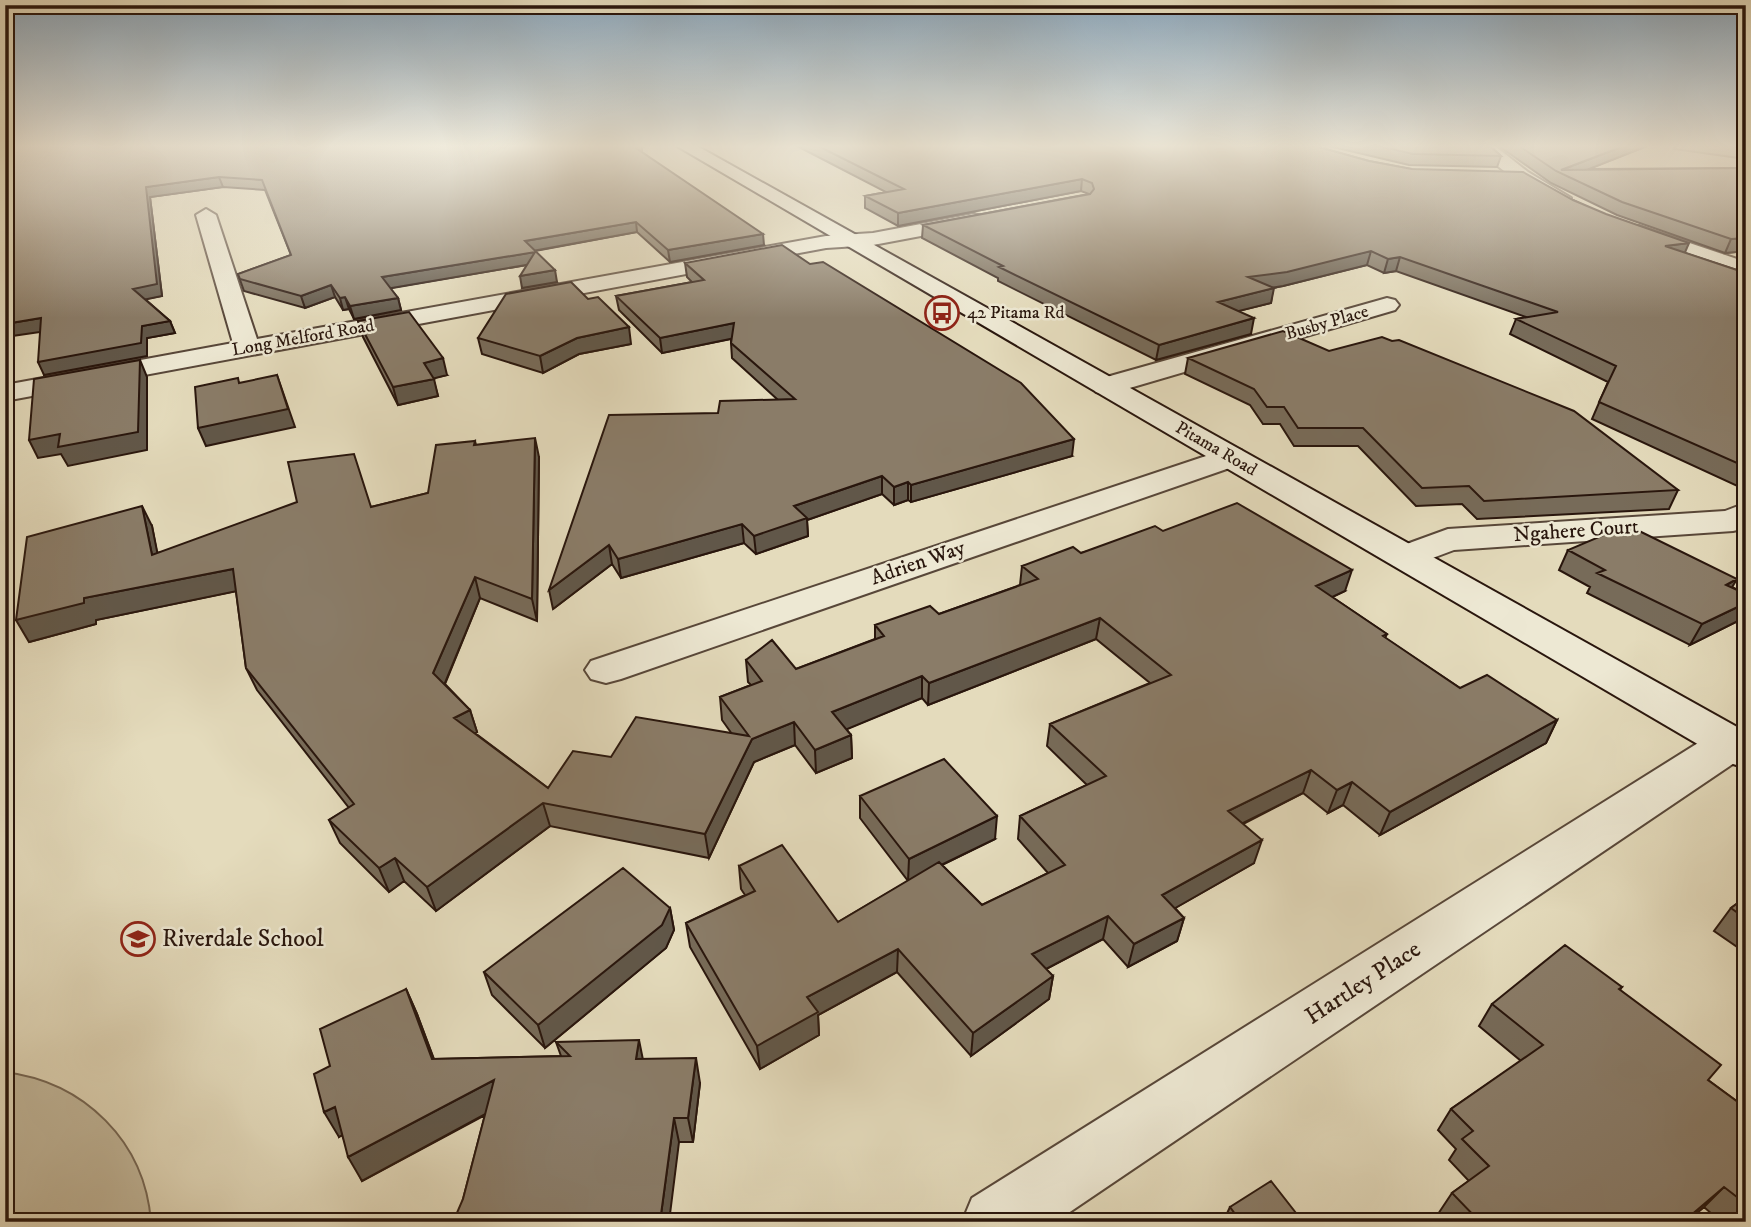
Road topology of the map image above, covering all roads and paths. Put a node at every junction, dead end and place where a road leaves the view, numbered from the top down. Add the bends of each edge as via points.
1 (785, 203) edge
2 (1573, 203) edge
3 (1582, 208) edge
4 (206, 215) dead end
5 (990, 217) edge
6 (1624, 225) edge
7 (849, 240) junction
8 (1746, 270) edge
9 (1387, 305) dead end
10 (247, 348) junction
11 (1106, 386) junction
12 (5, 393) edge
13 (1230, 457) junction
14 (1746, 513) edge
15 (1406, 557) junction
16 (606, 670) dead end
17 (1738, 748) edge
18 (996, 1222) edge

1 - 7 street, Pitama Road
2 - 3 street
4 - 10 street
5 - 7 street, Long Melford Road
6 - 8 street
7 - 10 street, Long Melford Road
7 - 11 street, Pitama Road
9 - 11 street, Busby Place
10 - 12 street, Long Melford Road
11 - 13 street, Pitama Road
13 - 15 street, Pitama Road
13 - 16 street, Adrien Way
14 - 15 street, Ngahere Court via 1733,521 1448,540
15 - 17 street, Pitama Road
17 - 18 street, Hartley Place

